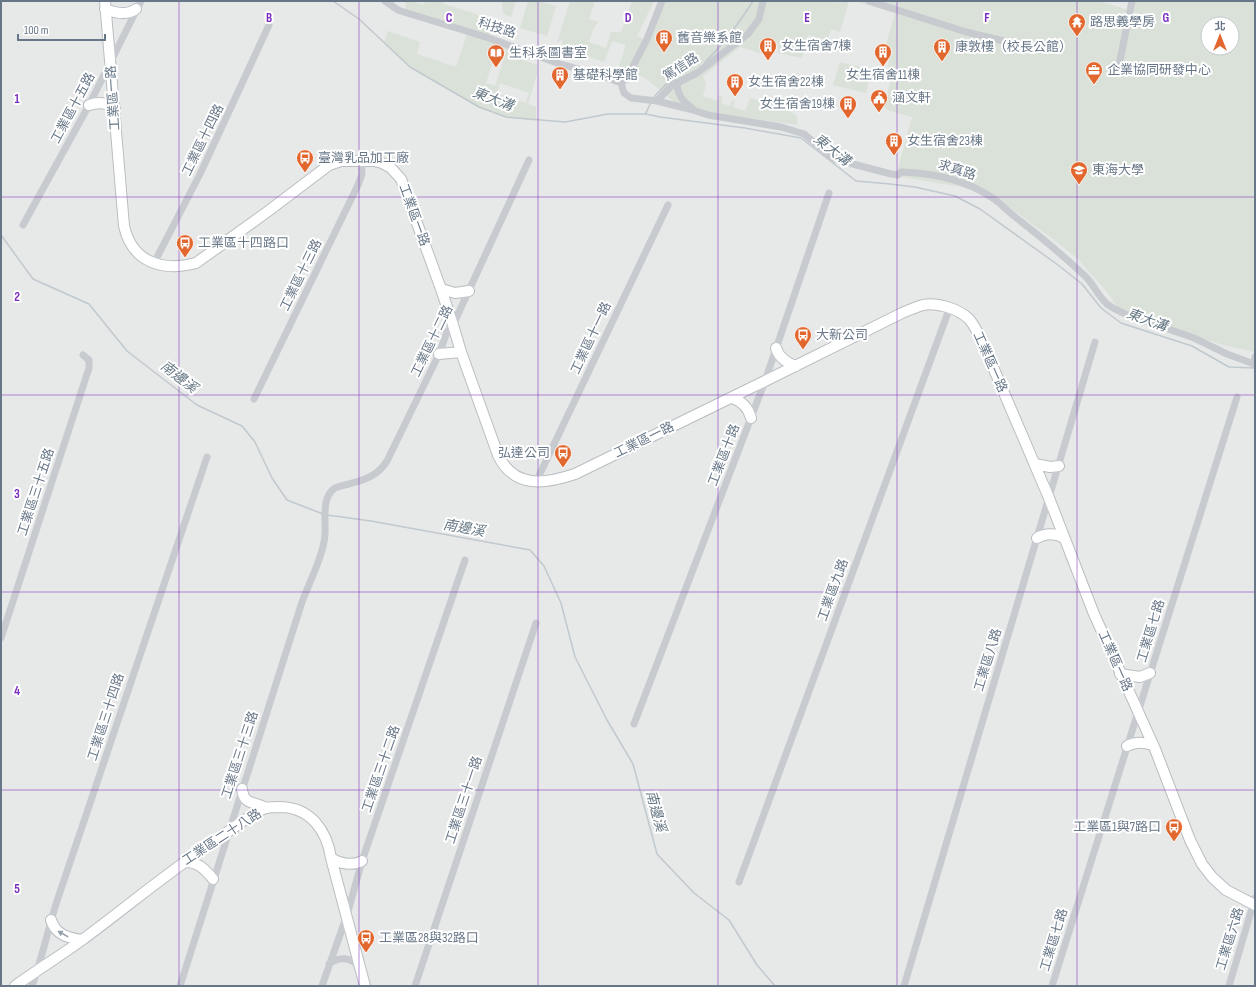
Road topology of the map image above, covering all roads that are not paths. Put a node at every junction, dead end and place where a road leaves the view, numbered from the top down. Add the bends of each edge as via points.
1 (385, 1) edge
2 (662, 1) edge
3 (763, 1) edge
4 (869, 1) edge
5 (1132, 1) edge
6 (105, 5) edge
7 (138, 5) edge
8 (270, 26) dead end
9 (1012, 44) dead end
10 (111, 63) junction
11 (1118, 70) dead end
12 (621, 82) junction
13 (677, 84) junction
14 (657, 101) junction
15 (89, 105) junction
16 (114, 109) junction
17 (693, 110) junction
18 (361, 160) junction
19 (529, 160) dead end
20 (829, 193) dead end
21 (668, 205) dead end
22 (23, 225) dead end
23 (154, 263) junction
24 (441, 289) junction
25 (469, 291) junction
26 (950, 307) junction
27 (453, 325) junction
28 (1095, 342) dead end
29 (776, 348) junction
30 (461, 352) junction
31 (439, 354) junction
32 (83, 355) dead end
33 (1254, 361) edge
34 (796, 366) junction
35 (765, 381) junction
36 (1237, 397) dead end
37 (732, 398) junction
38 (254, 399) dead end
39 (751, 418) junction
40 (207, 457) dead end
41 (1035, 464) junction
42 (1059, 466) junction
43 (536, 482) junction
44 (1049, 498) junction
45 (326, 503) joint
46 (1037, 538) junction
47 (1064, 538) junction
48 (465, 560) dead end
49 (536, 622) dead end
50 (1, 638) edge
51 (1150, 673) junction
52 (1120, 674) junction
53 (1138, 712) junction
54 (634, 724) dead end
55 (1153, 745) junction
56 (1127, 746) junction
57 (242, 789) junction
58 (266, 808) junction
59 (228, 832) junction
60 (331, 858) junction
61 (362, 861) junction
62 (184, 862) junction
63 (213, 879) junction
64 (739, 882) dead end
65 (1254, 902) edge
66 (347, 915) junction
67 (51, 920) junction
68 (82, 940) junction
69 (329, 964) junction
70 (359, 967) junction
71 (39, 969) junction
72 (15, 986) edge
73 (32, 986) edge
74 (180, 986) edge
75 (322, 986) edge
76 (364, 986) edge
77 (415, 986) edge
78 (904, 986) edge
79 (1052, 986) edge
80 (1228, 986) edge

1 - 12 street, 科技路 via 407,14
2 - 12 street via 647,39 627,78
3 - 13 street, 篤信路 via 758,19 748,34 697,73
4 - 9 street
5 - 11 street
6 - 7 street via 114,12 125,13 133,12
6 - 10 street, 工業區一路
7 - 10 street, 工業區十五路
8 - 23 street, 工業區十四路 via 214,145
10 - 15 street, 工業區十五路
10 - 16 street, 工業區一路
12 - 14 street, 求真路 via 626,96
13 - 14 street, 篤信路 via 670,86
13 - 17 street via 681,98
14 - 17 street, 求真路
15 - 16 street via 101,103
15 - 22 street, 工業區十五路
16 - 23 street, 工業區一路 via 126,236 136,251
17 - 33 street, 求真路 via 804,134 834,159 891,174 931,174 963,182 992,197 1043,238 1087,278 1106,303 1114,309 1194,338 1227,354
18 - 23 street, 工業區一路 via 341,161 329,165 196,263 173,266
18 - 24 street, 工業區一路 via 382,163 401,179
18 - 38 street, 工業區十三路 via 362,174 358,185
19 - 25 street, 工業區十二路
20 - 29 street, 工業區十路
21 - 43 street, 工業區十一路
24 - 25 street via 455,293
24 - 27 street, 工業區一路
25 - 27 street, 工業區十二路
26 - 34 street, 工業區一路 via 923,305 902,313
26 - 41 street, 工業區一路 via 968,318 975,327
26 - 64 street, 工業區九路
27 - 30 street, 工業區一路
27 - 31 street, 工業區十二路 via 447,332
28 - 42 street, 工業區八路
29 - 34 street via 780,357
29 - 35 street, 工業區十路
30 - 31 street
30 - 43 street, 工業區一路 via 501,461 516,475
31 - 45 street, 工業區十二路 via 382,468 369,478 335,488 329,493
32 - 50 street, 工業區三十五路 via 89,360 89,368
34 - 35 street, 工業區一路
35 - 37 street, 工業區一路
35 - 39 street, 工業區十路
36 - 51 street, 工業區七路
37 - 39 street via 745,405
37 - 43 street, 工業區一路 via 575,474 549,482
39 - 54 street, 工業區十路
40 - 67 street, 工業區三十四路
41 - 42 street
41 - 44 street, 工業區一路
42 - 44 street, 工業區八路
44 - 46 street, 工業區八路
44 - 47 street, 工業區一路
45 - 57 street, 工業區三十三路 via 324,543 302,602
46 - 47 street via 1054,534
46 - 78 street, 工業區八路
47 - 52 street, 工業區一路
48 - 61 street, 工業區三十二路
49 - 77 street, 工業區三十一路
51 - 52 street via 1140,678
51 - 53 street, 工業區七路
52 - 53 street, 工業區一路
53 - 55 street, 工業區一路
53 - 56 street, 工業區七路
55 - 56 street via 1137,742
55 - 65 street, 工業區一路 via 1202,864 1226,890
56 - 79 street, 工業區七路
57 - 58 street via 242,794 248,801
57 - 59 street, 工業區三十三路
58 - 59 street, 工業區二十八路
58 - 60 street, 工業區二十八路 via 290,808 309,816 324,833 330,846
59 - 62 street, 工業區二十八路
59 - 63 street, 工業區三十三路
60 - 61 street via 350,864
60 - 66 street, 工業區二十八路
61 - 66 street, 工業區三十二路
62 - 63 street via 194,862
62 - 68 street, 工業區二十八路
63 - 74 street, 工業區三十三路
65 - 80 street, 工業區六路
66 - 69 street, 工業區三十二路
66 - 70 street, 工業區二十八路
68 -> 67 street via 63,936 55,929
67 - 71 street, 工業區三十四路
68 - 71 street, 工業區二十八路
69 - 70 street via 345,958
69 - 75 street, 工業區三十二路
70 - 76 street, 工業區二十八路
71 - 72 street, 工業區二十八路
71 - 73 street, 工業區三十四路

